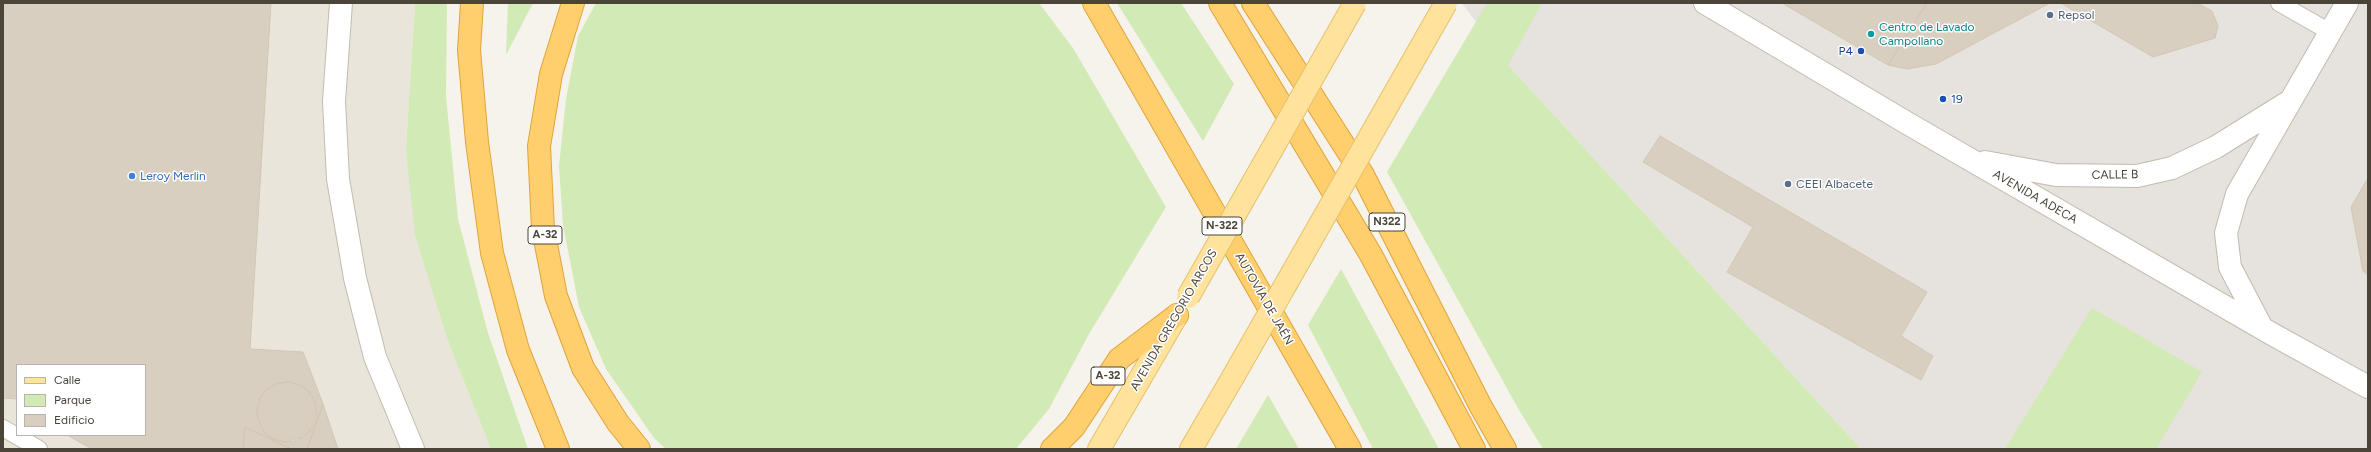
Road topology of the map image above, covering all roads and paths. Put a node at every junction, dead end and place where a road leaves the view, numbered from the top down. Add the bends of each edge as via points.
1 (341, 3) edge
2 (472, 3) edge
3 (573, 3) edge
4 (1094, 3) edge
5 (1220, 3) edge
6 (1253, 3) edge
7 (1355, 3) edge
8 (1446, 3) edge
9 (1705, 3) edge
10 (2279, 3) edge
11 (2347, 3) edge
12 (2330, 32) junction
13 (2292, 100) junction
14 (1970, 159) junction
15 (1177, 316) junction
16 (2272, 334) junction
17 (2368, 387) edge
18 (3, 428) edge
19 (16, 436) edge
20 (17, 436) edge
21 (39, 449) edge
22 (413, 449) edge
23 (558, 449) edge
24 (639, 449) edge
25 (1052, 449) edge
26 (1099, 449) edge
27 (1191, 449) edge
28 (1350, 449) edge
29 (1474, 449) edge
30 (1505, 449) edge

1 - 22 street via 334,101 338,179 355,278 375,357
2 - 23 highway via 469,50 477,142 492,253 518,350
3 - 24 highway, A-32 via 551,74 539,146 543,229 556,296 583,368 618,423
4 - 28 highway, AUTOVÍA DE JAÉN / N-322
5 - 29 highway via 1371,255
6 - 30 highway, N322 via 1363,175
7 - 15 main road, AVENIDA GREGORIO ARCOS, bridge
8 - 27 main road, bridge
9 - 14 street, AVENIDA ADECA
10 - 12 lane
11 - 12 street, CALLE B
12 - 13 street, CALLE B
13 - 14 street, CALLE B via 2216,147 2172,168 2137,176 2056,175
13 - 16 street, CALLE B via 2237,194 2226,232 2230,267 2260,326
14 - 16 street, AVENIDA ADECA
15 - 25 highway, A-32 via 1120,359 1074,427
15 - 26 main road, AVENIDA GREGORIO ARCOS
16 - 17 street, AVENIDA ADECA
18 - 19 lane
20 - 21 lane

